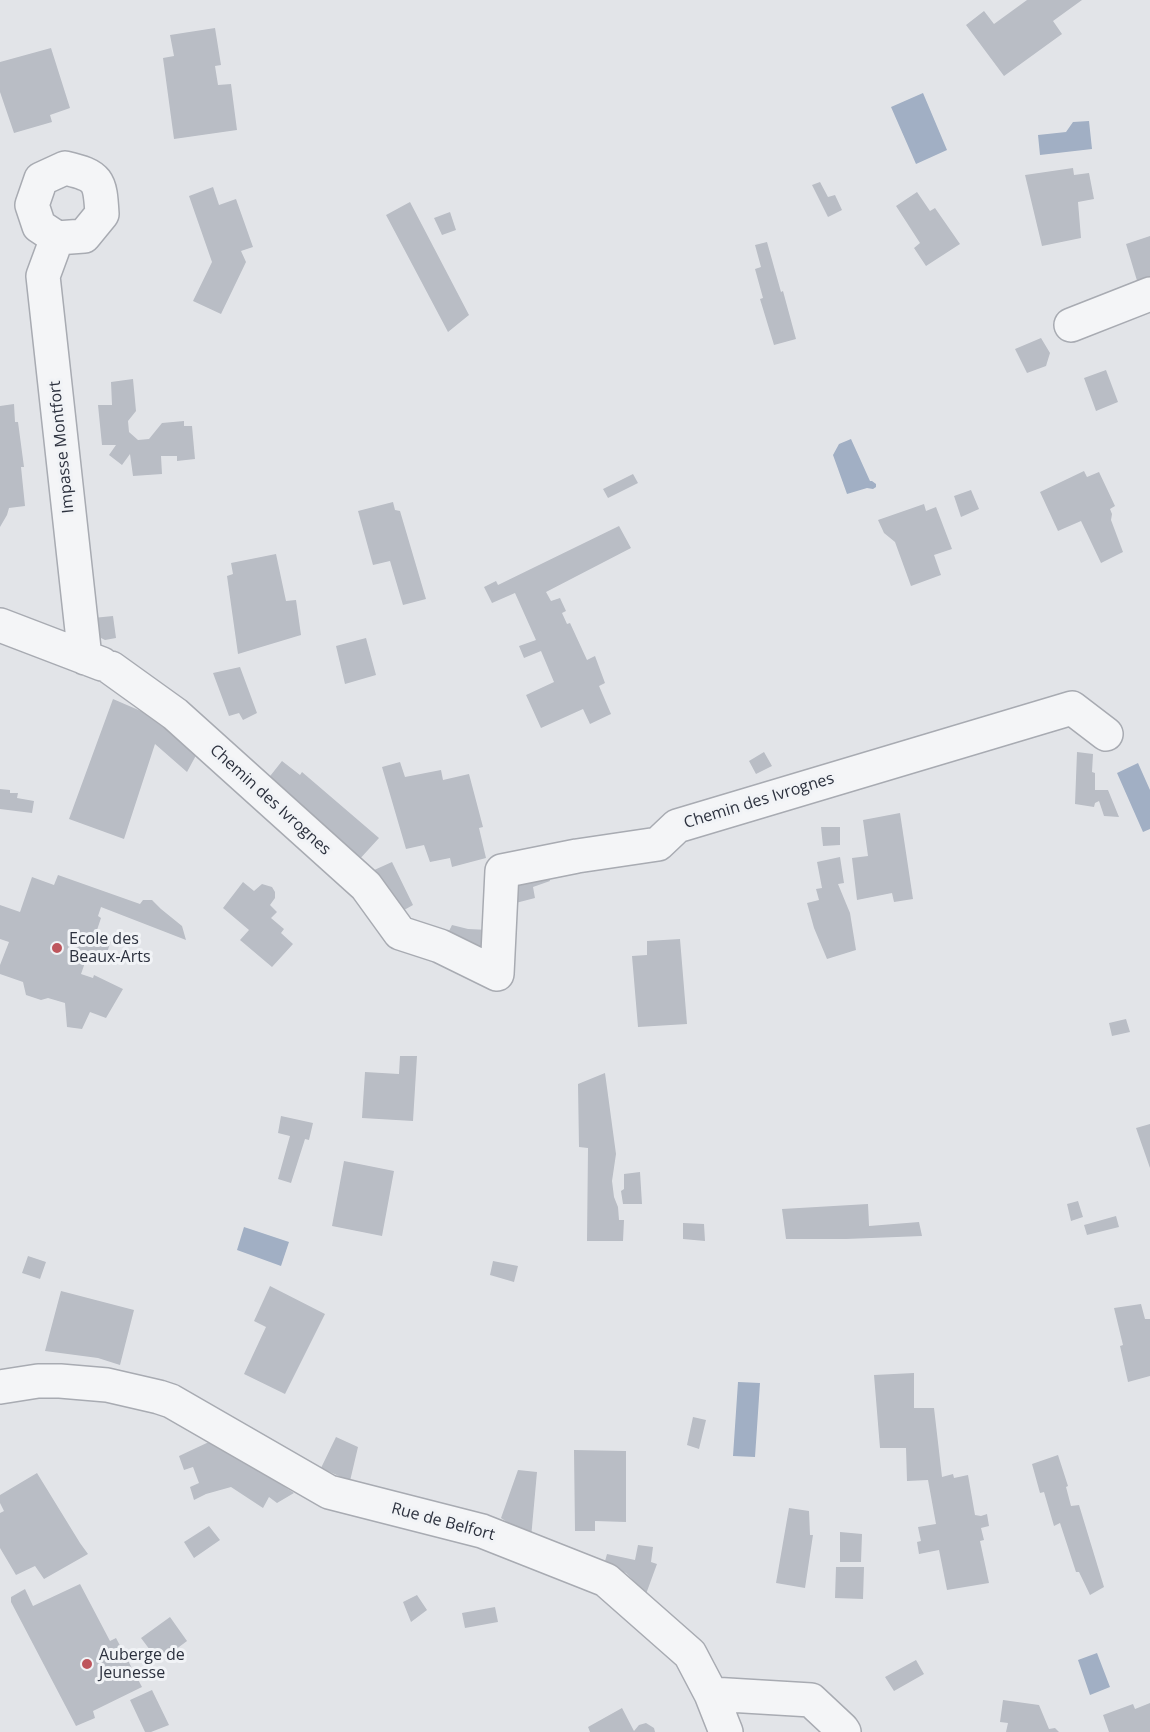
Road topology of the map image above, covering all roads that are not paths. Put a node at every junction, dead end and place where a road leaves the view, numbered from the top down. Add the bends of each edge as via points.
1 (57, 238) dead end
2 (1150, 294) edge
3 (1071, 325) dead end
4 (0, 625) edge
5 (98, 663) junction
6 (145, 670) dead end
7 (1106, 734) dead end
8 (0, 1387) edge
9 (711, 1694) junction
10 (843, 1730) edge
11 (726, 1732) edge

1 - 5 street, Impasse Montfort via 43,276
2 - 3 street
4 - 5 street
5 - 6 street
5 - 7 street, Chemin des Ivrognes via 175,714 366,886 400,933 440,946 498,974 502,871 658,844 677,826 1072,708
8 - 9 street, Rue de Belfort via 60,1381 107,1385 159,1397 329,1492 482,1531 606,1580 690,1654
9 - 10 street via 811,1700
9 - 11 street, Rue de Belfort

